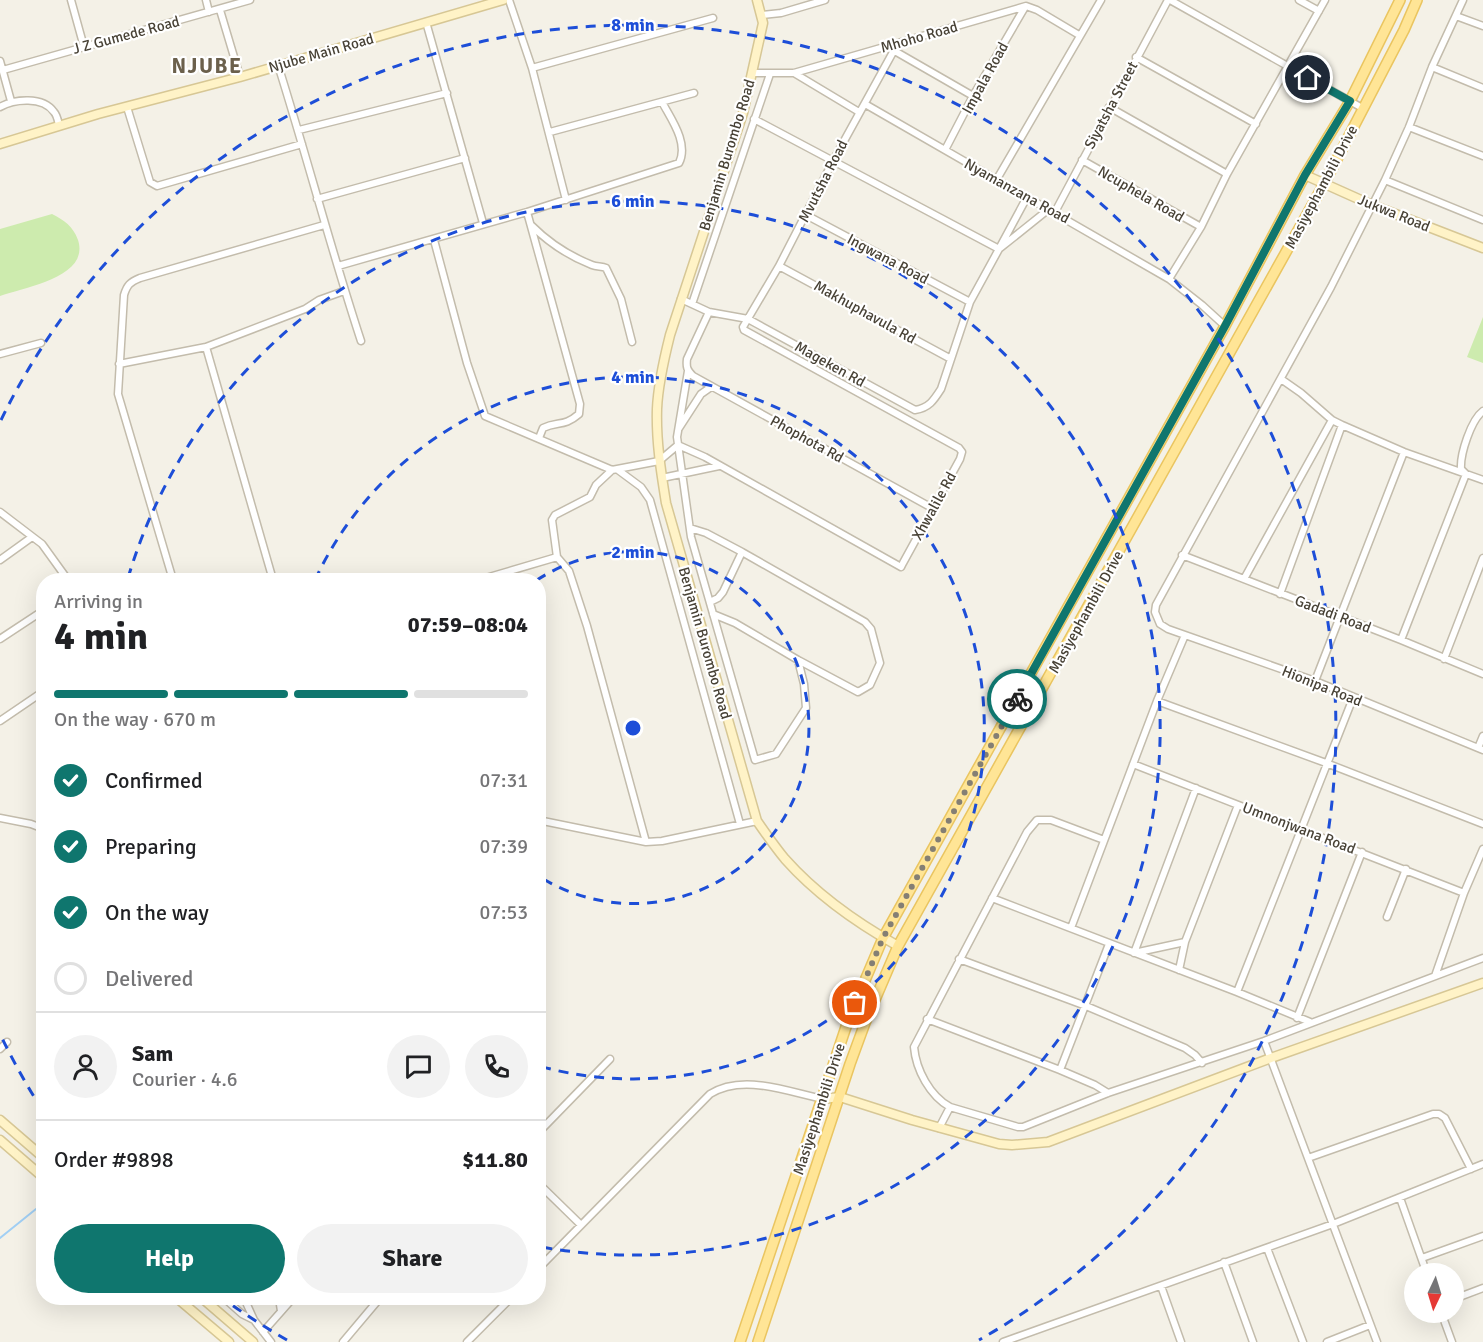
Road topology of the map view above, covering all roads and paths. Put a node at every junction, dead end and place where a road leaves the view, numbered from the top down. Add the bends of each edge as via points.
1 (71, 0) edge
2 (206, 0) edge
3 (250, 0) edge
4 (503, 0) edge
5 (509, 0) edge
6 (757, 0) edge
7 (825, 0) edge
8 (1101, 0) edge
9 (1169, 0) edge
10 (1299, 0) edge
11 (1324, 0) edge
12 (1400, 0) edge
13 (1417, 0) edge
14 (1462, 0) edge
15 (1026, 6) junction
16 (220, 10) junction
17 (1319, 11) junction
18 (210, 12) junction
19 (1456, 16) junction
20 (713, 18) dead end
21 (426, 22) junction
22 (763, 23) junction
23 (1483, 26) edge
24 (1079, 35) junction
25 (897, 43) junction
26 (84, 47) junction
27 (893, 50) junction
28 (1136, 57) junction
29 (0, 61) edge
30 (278, 65) junction
31 (1287, 67) junction
32 (532, 68) junction
33 (1432, 68) junction
34 (3, 70) junction
35 (753, 73) junction
36 (794, 73) junction
37 (770, 74) junction
38 (240, 77) junction
39 (2, 79) edge
40 (1483, 88) edge
41 (447, 93) junction
42 (694, 93) dead end
43 (973, 96) junction
44 (12, 101) junction
45 (1350, 101) junction
46 (662, 102) junction
47 (865, 104) junction
48 (0, 107) edge
49 (127, 107) junction
50 (1109, 107) junction
51 (1364, 109) junction
52 (859, 112) junction
53 (754, 119) junction
54 (1256, 124) junction
55 (59, 125) junction
56 (1409, 127) junction
57 (299, 130) junction
58 (550, 132) junction
59 (0, 144) edge
60 (302, 144) junction
61 (945, 150) junction
62 (1483, 156) edge
63 (465, 158) junction
64 (833, 160) junction
65 (1082, 160) junction
66 (1227, 174) junction
67 (1305, 175) junction
68 (997, 179) junction
69 (1385, 180) junction
70 (1324, 184) junction
71 (1026, 196) junction
72 (317, 199) junction
73 (566, 200) junction
74 (1372, 205) junction
75 (1052, 210) junction
76 (527, 212) junction
77 (806, 215) junction
78 (1483, 220) edge
79 (483, 223) junction
80 (324, 225) junction
81 (531, 225) junction
82 (1201, 227) junction
83 (434, 240) junction
84 (1483, 248) edge
85 (999, 249) junction
86 (338, 266) junction
87 (779, 266) junction
88 (1169, 279) junction
89 (344, 291) junction
90 (681, 298) junction
91 (970, 302) junction
92 (692, 304) junction
93 (710, 312) junction
94 (748, 319) junction
95 (1225, 326) junction
96 (361, 341) dead end
97 (632, 342) dead end
98 (40, 343) dead end
99 (206, 347) junction
100 (0, 354) edge
101 (951, 359) junction
102 (119, 364) junction
103 (687, 368) junction
104 (1281, 379) junction
105 (711, 387) junction
106 (1483, 411) edge
107 (1332, 420) junction
108 (1342, 425) junction
109 (677, 431) junction
110 (539, 438) junction
111 (678, 446) junction
112 (1404, 452) junction
113 (659, 461) junction
114 (719, 466) junction
115 (615, 470) junction
116 (682, 474) junction
117 (1466, 474) junction
118 (662, 478) junction
119 (1483, 480) edge
120 (932, 508) junction
121 (0, 512) edge
122 (690, 528) junction
123 (32, 537) junction
124 (742, 552) junction
125 (1182, 555) junction
126 (557, 557) junction
127 (1483, 558) edge
128 (0, 560) edge
129 (63, 573) edge
130 (171, 573) edge
131 (271, 573) edge
132 (503, 573) edge
133 (1244, 579) junction
134 (1280, 594) junction
135 (710, 602) junction
136 (713, 614) junction
137 (36, 615) edge
138 (1340, 618) junction
139 (1185, 635) junction
140 (0, 639) edge
141 (1401, 640) junction
142 (1444, 659) junction
143 (798, 660) junction
144 (1483, 674) edge
145 (1315, 681) junction
146 (36, 696) edge
147 (1353, 698) junction
148 (1157, 701) junction
149 (0, 721) edge
150 (1483, 736) edge
151 (1481, 749) edge
152 (1326, 763) junction
153 (1133, 764) junction
154 (1196, 788) junction
155 (1238, 805) junction
156 (0, 818) edge
157 (546, 821) edge
158 (757, 822) junction
159 (740, 824) junction
160 (1483, 824) edge
161 (36, 827) edge
162 (1301, 828) junction
163 (1104, 840) junction
164 (646, 842) junction
165 (1483, 849) edge
166 (1362, 852) junction
167 (1406, 869) junction
168 (1464, 892) junction
169 (992, 898) junction
170 (1387, 917) dead end
171 (1071, 928) junction
172 (883, 938) junction
173 (1185, 942) junction
174 (1109, 944) junction
175 (898, 946) junction
176 (1134, 953) junction
177 (959, 958) junction
178 (1483, 958) edge
179 (1179, 970) junction
180 (1435, 976) junction
181 (1483, 983) edge
182 (1237, 992) junction
183 (1086, 1006) junction
184 (1297, 1018) junction
185 (927, 1019) junction
186 (1310, 1023) junction
187 (1264, 1041) junction
188 (7, 1042) dead end
189 (0, 1049) edge
190 (1271, 1058) junction
191 (610, 1059) dead end
192 (1202, 1063) junction
193 (1060, 1070) junction
194 (1108, 1093) junction
195 (840, 1097) junction
196 (823, 1099) junction
197 (950, 1107) junction
198 (0, 1120) edge
199 (546, 1125) edge
200 (939, 1128) junction
201 (0, 1140) edge
202 (36, 1151) edge
203 (1308, 1158) junction
204 (1483, 1164) edge
205 (1471, 1169) junction
206 (36, 1171) edge
207 (546, 1191) edge
208 (1400, 1198) junction
209 (1333, 1224) junction
210 (581, 1225) junction
211 (1483, 1236) edge
212 (1266, 1248) junction
213 (1422, 1258) junction
214 (546, 1261) edge
215 (1224, 1262) junction
216 (1424, 1263) edge
217 (1161, 1286) junction
218 (1483, 1288) edge
219 (1464, 1295) edge
220 (185, 1305) edge
221 (210, 1305) edge
222 (232, 1305) edge
223 (247, 1305) edge
224 (280, 1305) edge
225 (287, 1305) edge
226 (374, 1305) edge
227 (504, 1305) edge
228 (281, 1311) junction
229 (254, 1320) junction
230 (1445, 1323) edge
231 (1370, 1326) junction
232 (263, 1332) junction
233 (229, 1342) edge
234 (253, 1342) edge
235 (271, 1342) edge
236 (343, 1342) edge
237 (467, 1342) edge
238 (740, 1342) edge
239 (758, 1342) edge
240 (1003, 1342) edge
241 (1181, 1342) edge
242 (1253, 1342) edge
243 (1303, 1342) edge
244 (1328, 1342) edge
245 (1377, 1342) edge
246 (1452, 1342) edge

1 - 26 street
2 - 18 street
3 - 16 street, J Z Gumede Road
4 - 21 street, Njube Main Road
5 - 32 street
6 - 22 street, Benjamin Burombo Road
7 - 22 street via 762,15
8 - 24 street
9 - 28 street, Siyatsha Street
9 - 31 street
10 - 17 street
11 - 17 street
12 - 45 main road, Masiyephambili Drive
13 - 51 main road, Masiyephambili Drive
14 - 19 street
15 - 24 street
15 - 25 street, Mhoho Road
15 - 43 street, Impala Road
16 - 18 street, J Z Gumede Road
16 - 38 street
17 - 31 street
18 - 26 street, J Z Gumede Road
19 - 23 street
19 - 33 street
20 - 32 street
21 - 30 street, Njube Main Road
21 - 41 street
22 - 35 street, Benjamin Burombo Road
24 - 68 street
25 - 27 street, Mvutsha Road
25 - 36 street, Mhoho Road
26 - 34 street, J Z Gumede Road
27 - 43 street
27 - 47 street, Mvutsha Road
28 - 50 street, Siyatsha Street
28 - 54 street
29 - 34 street
30 - 38 street, Njube Main Road
30 - 57 street
31 - 45 street
31 - 54 street
32 - 58 street
33 - 40 street
33 - 56 street
34 - 39 street
35 - 37 street, Mhoho Road
35 - 90 street, Benjamin Burombo Road
36 - 37 street, Mhoho Road
36 - 52 street
37 - 53 street
38 - 49 street, Njube Main Road
39 - 44 street
41 - 57 street
41 - 63 street
42 - 46 street
43 - 61 street, Impala Road
44 - 48 street
44 - 55 street via 49,106
45 - 51 street
45 - 67 main road, Masiyephambili Drive
46 - 58 street
46 - 73 street via 680,138 679,163
47 - 52 street, Mvutsha Road
47 - 61 street, Nyamanzana Road
49 - 55 street, Njube Main Road
49 - 60 street via 150,182 157,186
50 - 65 street, Siyatsha Street
50 - 66 street
51 - 70 main road, Masiyephambili Drive
52 - 64 street, Mvutsha Road
53 - 64 street
53 - 92 street
54 - 66 street
55 - 59 street, Njube Main Road
56 - 62 street
56 - 69 street
57 - 60 street
58 - 73 street
60 - 72 street
61 - 68 street, Nyamanzana Road
63 - 72 street
63 - 79 street
64 - 77 street, Mvutsha Road
64 - 85 street
65 - 75 street, Siyatsha Street
65 - 82 street, Ncuphela Road
66 - 82 street
67 - 70 street, Jukwa Road
67 - 95 main road, Masiyephambili Drive
68 - 71 street, Nyamanzana Road
69 - 74 street
69 - 78 street
70 - 74 street, Jukwa Road
70 - 175 main road, Masiyephambili Drive
71 - 75 street, Nyamanzana Road
71 - 85 street
72 - 80 street
73 - 76 street
74 - 84 street, Jukwa Road
74 - 104 street
75 - 85 street
75 - 88 street, Nyamanzana Road
76 - 79 street
76 - 81 street
77 - 87 street, Mvutsha Road
77 - 91 street, Ingwana Road
79 - 83 street
80 - 86 street
80 - 102 street via 129,283 124,295
81 - 97 street via 568,253 606,268 621,299
81 - 110 street via 580,404 579,414 573,419 543,428
82 - 88 street
83 - 86 street
83 - 110 street via 466,363 485,416
85 - 91 street
86 - 89 street
87 - 94 street, Mvutsha Road
87 - 101 street, Makhuphavula Rd
88 - 95 street, Nyamanzana Road
89 - 96 street
89 - 99 street
90 - 92 street, Mageken Rd
90 - 113 street, Benjamin Burombo Road via 659,387
91 - 101 street
92 - 93 street, Mageken Rd
93 - 94 street, Mageken Rd
93 - 103 street via 691,350
94 - 101 street, Mageken Rd via 915,410 933,402
94 - 120 street, Xhwalile Rd via 744,330 959,448 960,459
95 - 172 main road, Masiyephambili Drive
98 - 100 street
99 - 102 street
99 - 131 street
102 - 130 street via 118,394
103 - 105 street, Phophota Rd
103 - 109 street
104 - 107 street
104 - 125 street
105 - 109 street
105 - 120 street, Phophota Rd
106 - 117 street via 1475,419 1461,457 1461,469
107 - 108 street
107 - 133 street
108 - 112 street
108 - 134 street
109 - 111 street
110 - 115 street
111 - 113 street
111 - 114 street, Xhwalile Rd
111 - 116 street
112 - 117 street
112 - 138 street
113 - 115 street
113 - 118 street, Benjamin Burombo Road
114 - 116 street
114 - 120 street, Xhwalile Rd via 901,567
115 - 126 street via 596,485 590,497 555,515 552,520
115 - 159 street via 647,493 650,500
116 - 118 street
116 - 122 street
117 - 119 street
117 - 141 street
118 - 158 street, Benjamin Burombo Road
121 - 123 street
122 - 124 street
122 - 135 street
123 - 128 street
123 - 129 street via 42,544
124 - 135 street via 723,592
124 - 143 street via 868,625 880,663 870,685 858,692
125 - 133 street, Gadadi Road
125 - 139 street, Hionipa Road via 1155,612 1160,624
126 - 132 street
126 - 164 street via 569,571
127 - 142 street
133 - 134 street, Gadadi Road
134 - 138 street, Gadadi Road
135 - 136 street
136 - 143 street
136 - 143 street via 755,760 776,754 806,708
137 - 140 street
138 - 141 street, Gadadi Road
138 - 145 street
139 - 145 street, Hionipa Road
139 - 148 street
141 - 142 street, Gadadi Road
142 - 144 street, Gadadi Road
145 - 147 street, Hionipa Road
146 - 149 street
147 - 151 street, Hionipa Road
147 - 152 street
148 - 152 street
148 - 153 street
150 - 151 street
152 - 160 street
152 - 162 street
153 - 154 street, Umnonjwana Road
153 - 163 street
154 - 155 street, Umnonjwana Road
154 - 176 street
155 - 162 street, Umnonjwana Road
155 - 173 street
156 - 161 street
157 - 164 street
158 - 159 street
158 - 172 street, Benjamin Burombo Road via 810,884
159 - 164 street
162 - 166 street, Umnonjwana Road
162 - 182 street
163 - 169 street via 1051,820 1037,820
163 - 171 street
165 - 168 street
166 - 167 street, Umnonjwana Road
166 - 184 street
167 - 168 street, Umnonjwana Road
167 - 170 street
168 - 180 street
169 - 171 street
169 - 177 street
171 - 174 street
172 - 175 street, Benjamin Burombo Road
172 - 196 main road, Masiyephambili Drive via 849,1018
173 - 176 street
173 - 179 street
174 - 176 street
174 - 183 street
175 - 195 main road, Masiyephambili Drive via 865,1023
176 - 179 street
177 - 183 street
177 - 185 street
178 - 180 street
179 - 182 street
180 - 186 street
181 - 190 street
182 - 184 street
183 - 192 street via 1185,1048
183 - 193 street
184 - 186 street
185 - 193 street
185 - 197 street via 914,1047 915,1056 927,1084
186 - 187 street
187 - 190 street
187 - 192 street
188 - 189 street
190 - 200 street via 1048,1142 999,1144
190 - 203 street
191 - 199 street
192 - 194 street
193 - 194 street
194 - 197 street via 1018,1127
195 - 196 street
195 - 200 street
195 - 239 main road, Masiyephambili Drive
196 - 210 street via 754,1085 719,1088
196 - 238 main road, Masiyephambili Drive
197 - 200 street
198 - 202 street
201 - 206 street
203 - 205 street via 1439,1114 1445,1118
203 - 209 street
204 - 205 street
205 - 208 street
207 - 210 street
208 - 209 street
208 - 213 street
209 - 212 street
209 - 231 street
210 - 214 street
211 - 213 street
212 - 215 street
212 - 243 street
213 - 216 street
215 - 217 street
215 - 242 street
217 - 240 street
217 - 241 street
218 - 219 street
220 - 233 street
221 - 234 street
222 - 229 street
223 - 229 street
224 - 228 street
225 - 228 street
226 - 236 street
227 - 237 street
228 - 232 street
229 - 232 street
230 - 246 street
231 - 244 street
231 - 245 street
232 - 235 street

